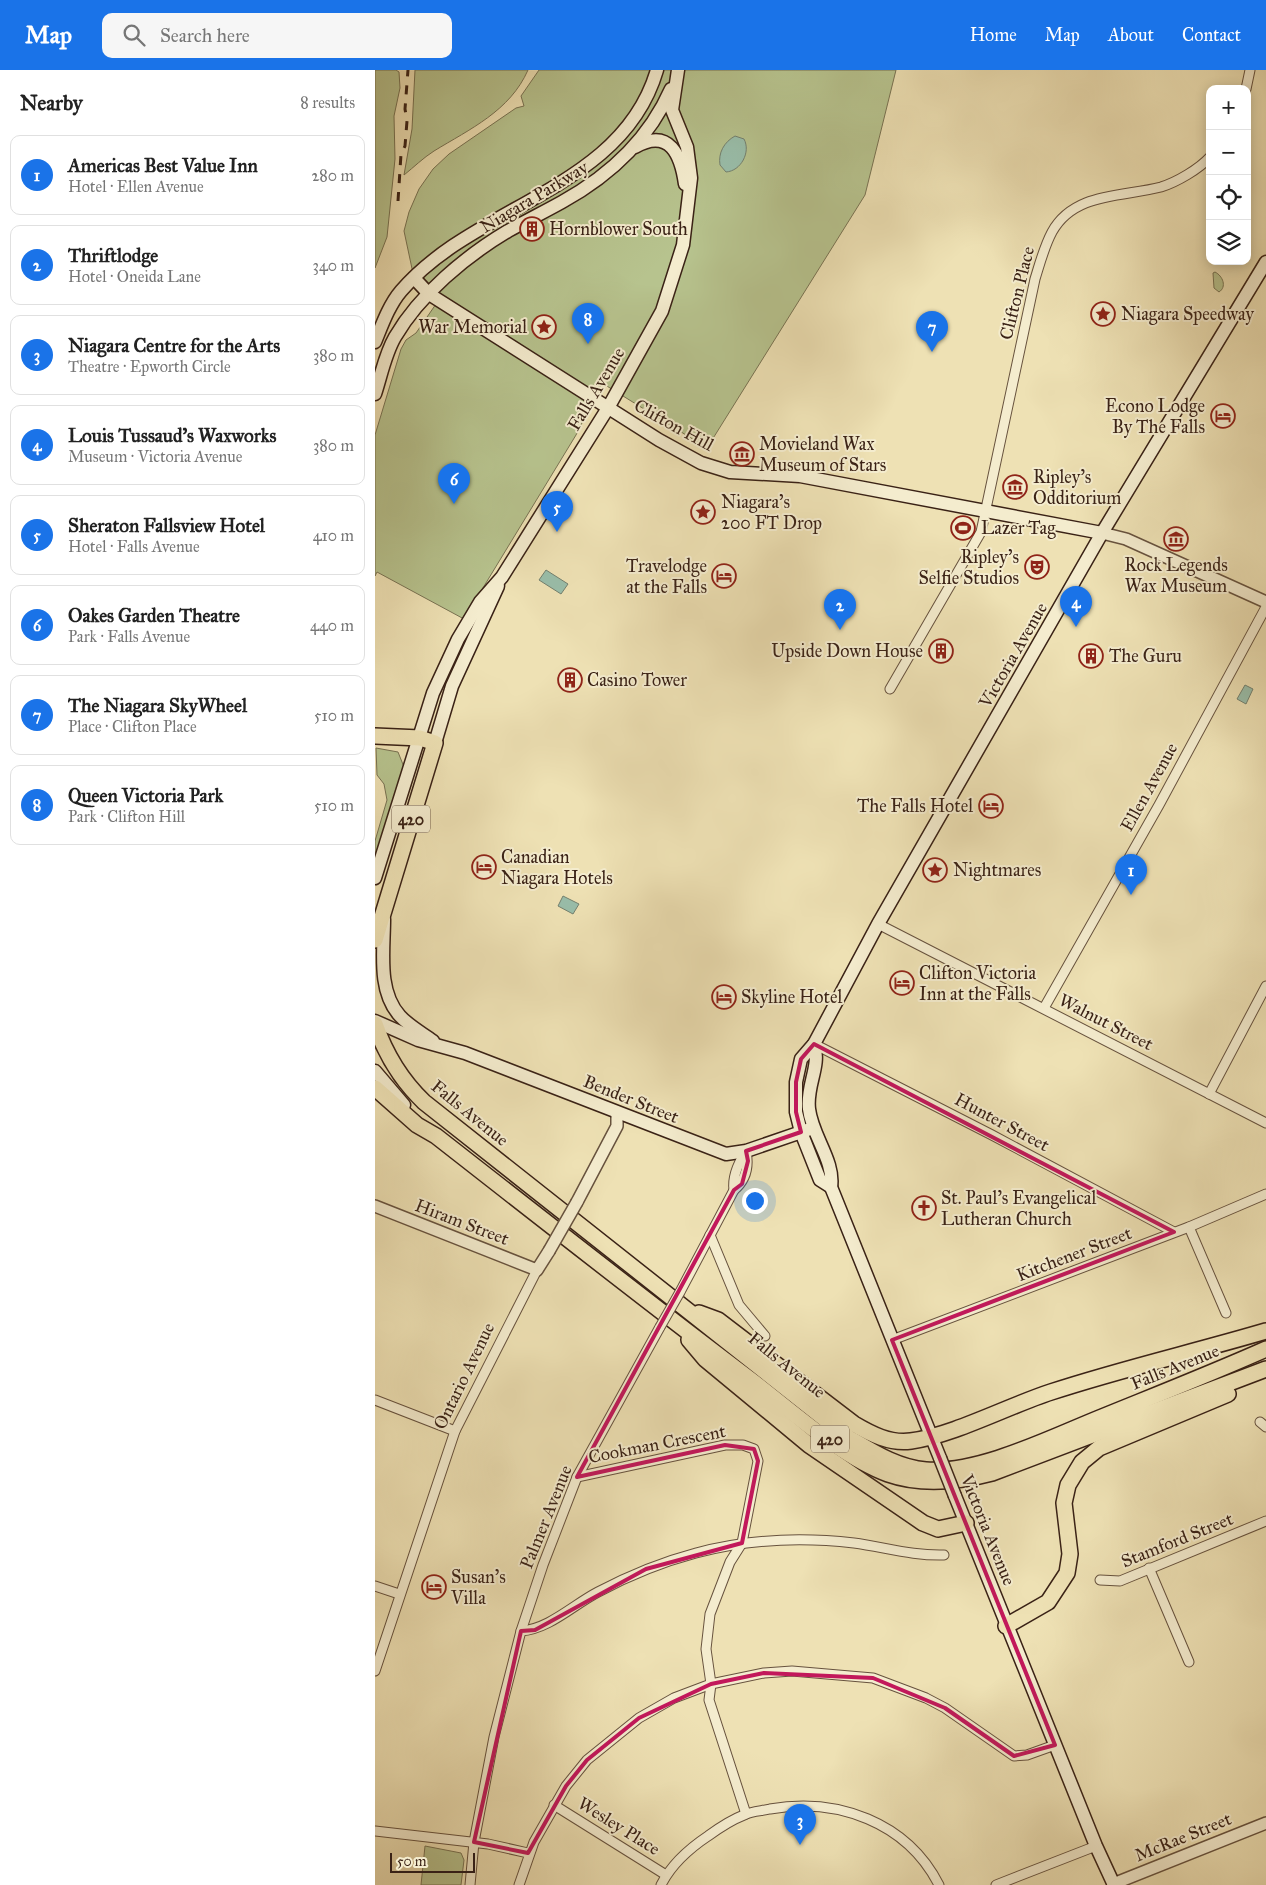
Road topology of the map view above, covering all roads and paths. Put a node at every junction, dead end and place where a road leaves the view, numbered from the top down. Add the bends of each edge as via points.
1 (657, 70) edge
2 (677, 70) edge
3 (1250, 70) edge
4 (1247, 85) edge
5 (631, 150) junction
6 (1206, 160) edge
7 (688, 207) junction
8 (1266, 262) edge
9 (414, 278) junction
10 (429, 294) junction
11 (375, 342) edge
12 (375, 394) edge
13 (608, 408) junction
14 (988, 510) junction
15 (1102, 533) junction
16 (502, 577) junction
17 (1266, 602) edge
18 (1266, 607) edge
19 (890, 689) dead end
20 (375, 736) edge
21 (419, 738) junction
22 (435, 743) junction
23 (376, 876) edge
24 (384, 905) junction
25 (878, 924) junction
26 (375, 940) edge
27 (1266, 986) edge
28 (1044, 1008) junction
29 (375, 1023) edge
30 (437, 1044) junction
31 (814, 1044) junction
32 (375, 1071) edge
33 (375, 1088) edge
34 (1209, 1094) junction
35 (617, 1112) junction
36 (1266, 1124) edge
37 (807, 1130) junction
38 (436, 1136) junction
39 (747, 1151) junction
40 (1266, 1194) edge
41 (375, 1206) edge
42 (1189, 1227) junction
43 (1174, 1232) junction
44 (710, 1235) junction
45 (537, 1270) junction
46 (688, 1310) junction
47 (1226, 1313) dead end
48 (675, 1323) junction
49 (1266, 1332) edge
50 (765, 1336) dead end
51 (892, 1340) junction
52 (1266, 1349) edge
53 (1266, 1370) edge
54 (375, 1400) edge
55 (455, 1431) junction
56 (931, 1436) junction
57 (577, 1477) junction
58 (1266, 1521) edge
59 (966, 1523) junction
60 (742, 1543) junction
61 (944, 1555) dead end
62 (1149, 1568) junction
63 (1100, 1580) dead end
64 (375, 1586) edge
65 (399, 1594) junction
66 (1007, 1626) junction
67 (521, 1631) junction
68 (1189, 1662) dead end
69 (375, 1671) edge
70 (711, 1684) junction
71 (1055, 1745) junction
72 (554, 1805) junction
73 (746, 1814) junction
74 (1266, 1823) edge
75 (375, 1831) edge
76 (474, 1842) junction
77 (1096, 1846) junction
78 (528, 1853) junction
79 (666, 1875) junction
80 (1114, 1884) edge
81 (470, 1885) edge
82 (519, 1885) edge
83 (661, 1885) edge
84 (939, 1885) edge
85 (996, 1885) edge

1 - 9 main road, Niagara Parkway via 645,101 631,123 597,158 570,177 465,236
2 - 5 main road, Niagara Parkway via 658,114
2 - 7 main road, Falls Avenue via 672,110 689,157
3 - 4 street
5 - 7 main road, Falls Avenue via 655,140 671,146 680,161
5 - 10 main road, Niagara Parkway via 610,170 572,196 495,240
6 - 14 street, Clifton Place via 1161,187 1106,196 1086,203 1066,215 1053,230 1035,279 1007,404
7 - 13 main road, Falls Avenue via 680,260 662,312
8 - 15 main road, Victoria Avenue
9 - 10 main road, Clifton Hill
9 - 11 main road, Niagara Parkway via 400,292
10 - 12 main road, Niagara Parkway via 395,337
10 - 13 main road, Clifton Hill
13 - 14 main road, Clifton Hill via 684,455 730,472 800,476
13 - 16 main road, Falls Avenue
14 - 15 main road, Clifton Hill
14 - 19 street, Clifton Place via 981,532
15 - 17 street via 1126,540
15 - 25 main road, Victoria Avenue
16 - 21 main road, Falls Avenue via 480,602 458,639 433,693
16 - 22 main road, Falls Avenue via 453,686
18 - 28 street, Ellen Avenue
20 - 21 highway
21 - 22 highway
21 - 23 main road, Falls Avenue
22 - 24 highway, Falls Avenue / 420
24 - 26 highway, Falls Avenue / 420
24 - 30 main road, Bender Street via 384,975 390,1000 405,1021
25 - 28 street, Walnut Street
25 - 31 main road, Victoria Avenue
27 - 34 street
28 - 34 street, Walnut Street
29 - 30 main road, Bender Street
29 - 46 highway, Falls Avenue / 420 via 390,1059 424,1102
30 - 35 main road, Bender Street
31 - 37 main road, Victoria Avenue via 801,1059 797,1082 796,1112
31 - 43 street, Hunter Street via 992,1134
32 - 38 main road, Falls Avenue via 397,1099
33 - 38 highway via 417,1125
34 - 36 street, Walnut Street
35 - 39 main road, Bender Street via 727,1154
35 - 45 street, Ontario Avenue, bridge via 617,1126
37 - 39 main road, Bender Street
37 - 51 main road, Victoria Avenue via 821,1180 831,1187
38 - 48 highway, Falls Avenue / 420
39 - 44 street, Palmer Avenue via 742,1184 734,1190
40 - 42 street, Kitchener Street
41 - 45 street, Hiram Street
42 - 43 street, Kitchener Street
42 - 47 street
43 - 51 street, Kitchener Street
44 - 50 street via 739,1305
44 - 57 street, Palmer Avenue, bridge
45 - 55 street, Ontario Avenue
46 - 52 highway, Falls Avenue / 420 via 849,1438 890,1461 925,1470 982,1464
46 - 56 highway via 718,1320 874,1436 909,1441
48 - 53 highway, Falls Avenue / 420 via 854,1458 888,1474 928,1482 970,1478 1010,1467
48 - 59 highway via 705,1359 809,1445 871,1489 937,1529
49 - 56 highway via 1051,1392
51 - 56 main road, Victoria Avenue
53 - 66 highway via 1232,1392 1099,1448 1082,1462 1068,1485 1064,1502 1070,1554 1067,1573 1048,1602
54 - 55 street
55 - 65 street, Ontario Avenue
56 - 59 main road, Victoria Avenue, bridge
57 - 60 street, Cookman Crescent via 725,1445 754,1449 758,1461
57 - 67 street, Palmer Avenue
58 - 62 street, Stamford Street
59 - 66 main road, Victoria Avenue
60 - 61 street via 797,1540
60 - 67 street via 695,1553 646,1570 598,1592 535,1630
60 - 70 street via 730,1562 709,1614 706,1649
62 - 63 street, Stamford Street via 1120,1581
62 - 68 street
64 - 65 street
65 - 69 street, Ontario Avenue
66 - 71 main road, Victoria Avenue
67 - 76 street, Palmer Avenue
70 - 71 street via 764,1673 793,1671 873,1678 945,1708 1014,1756
70 - 72 street via 674,1698 639,1718 587,1760
70 - 73 street via 709,1700
71 - 77 main road, Victoria Avenue
72 - 78 street
72 - 79 street, Wesley Place
73 - 79 street via 692,1846
73 - 84 street via 817,1805 871,1819 912,1850
74 - 80 street, McRae Street
75 - 76 street
76 - 78 street
76 - 81 street, Palmer Avenue
77 - 80 main road, Victoria Avenue
77 - 85 street
78 - 82 street
79 - 83 street

